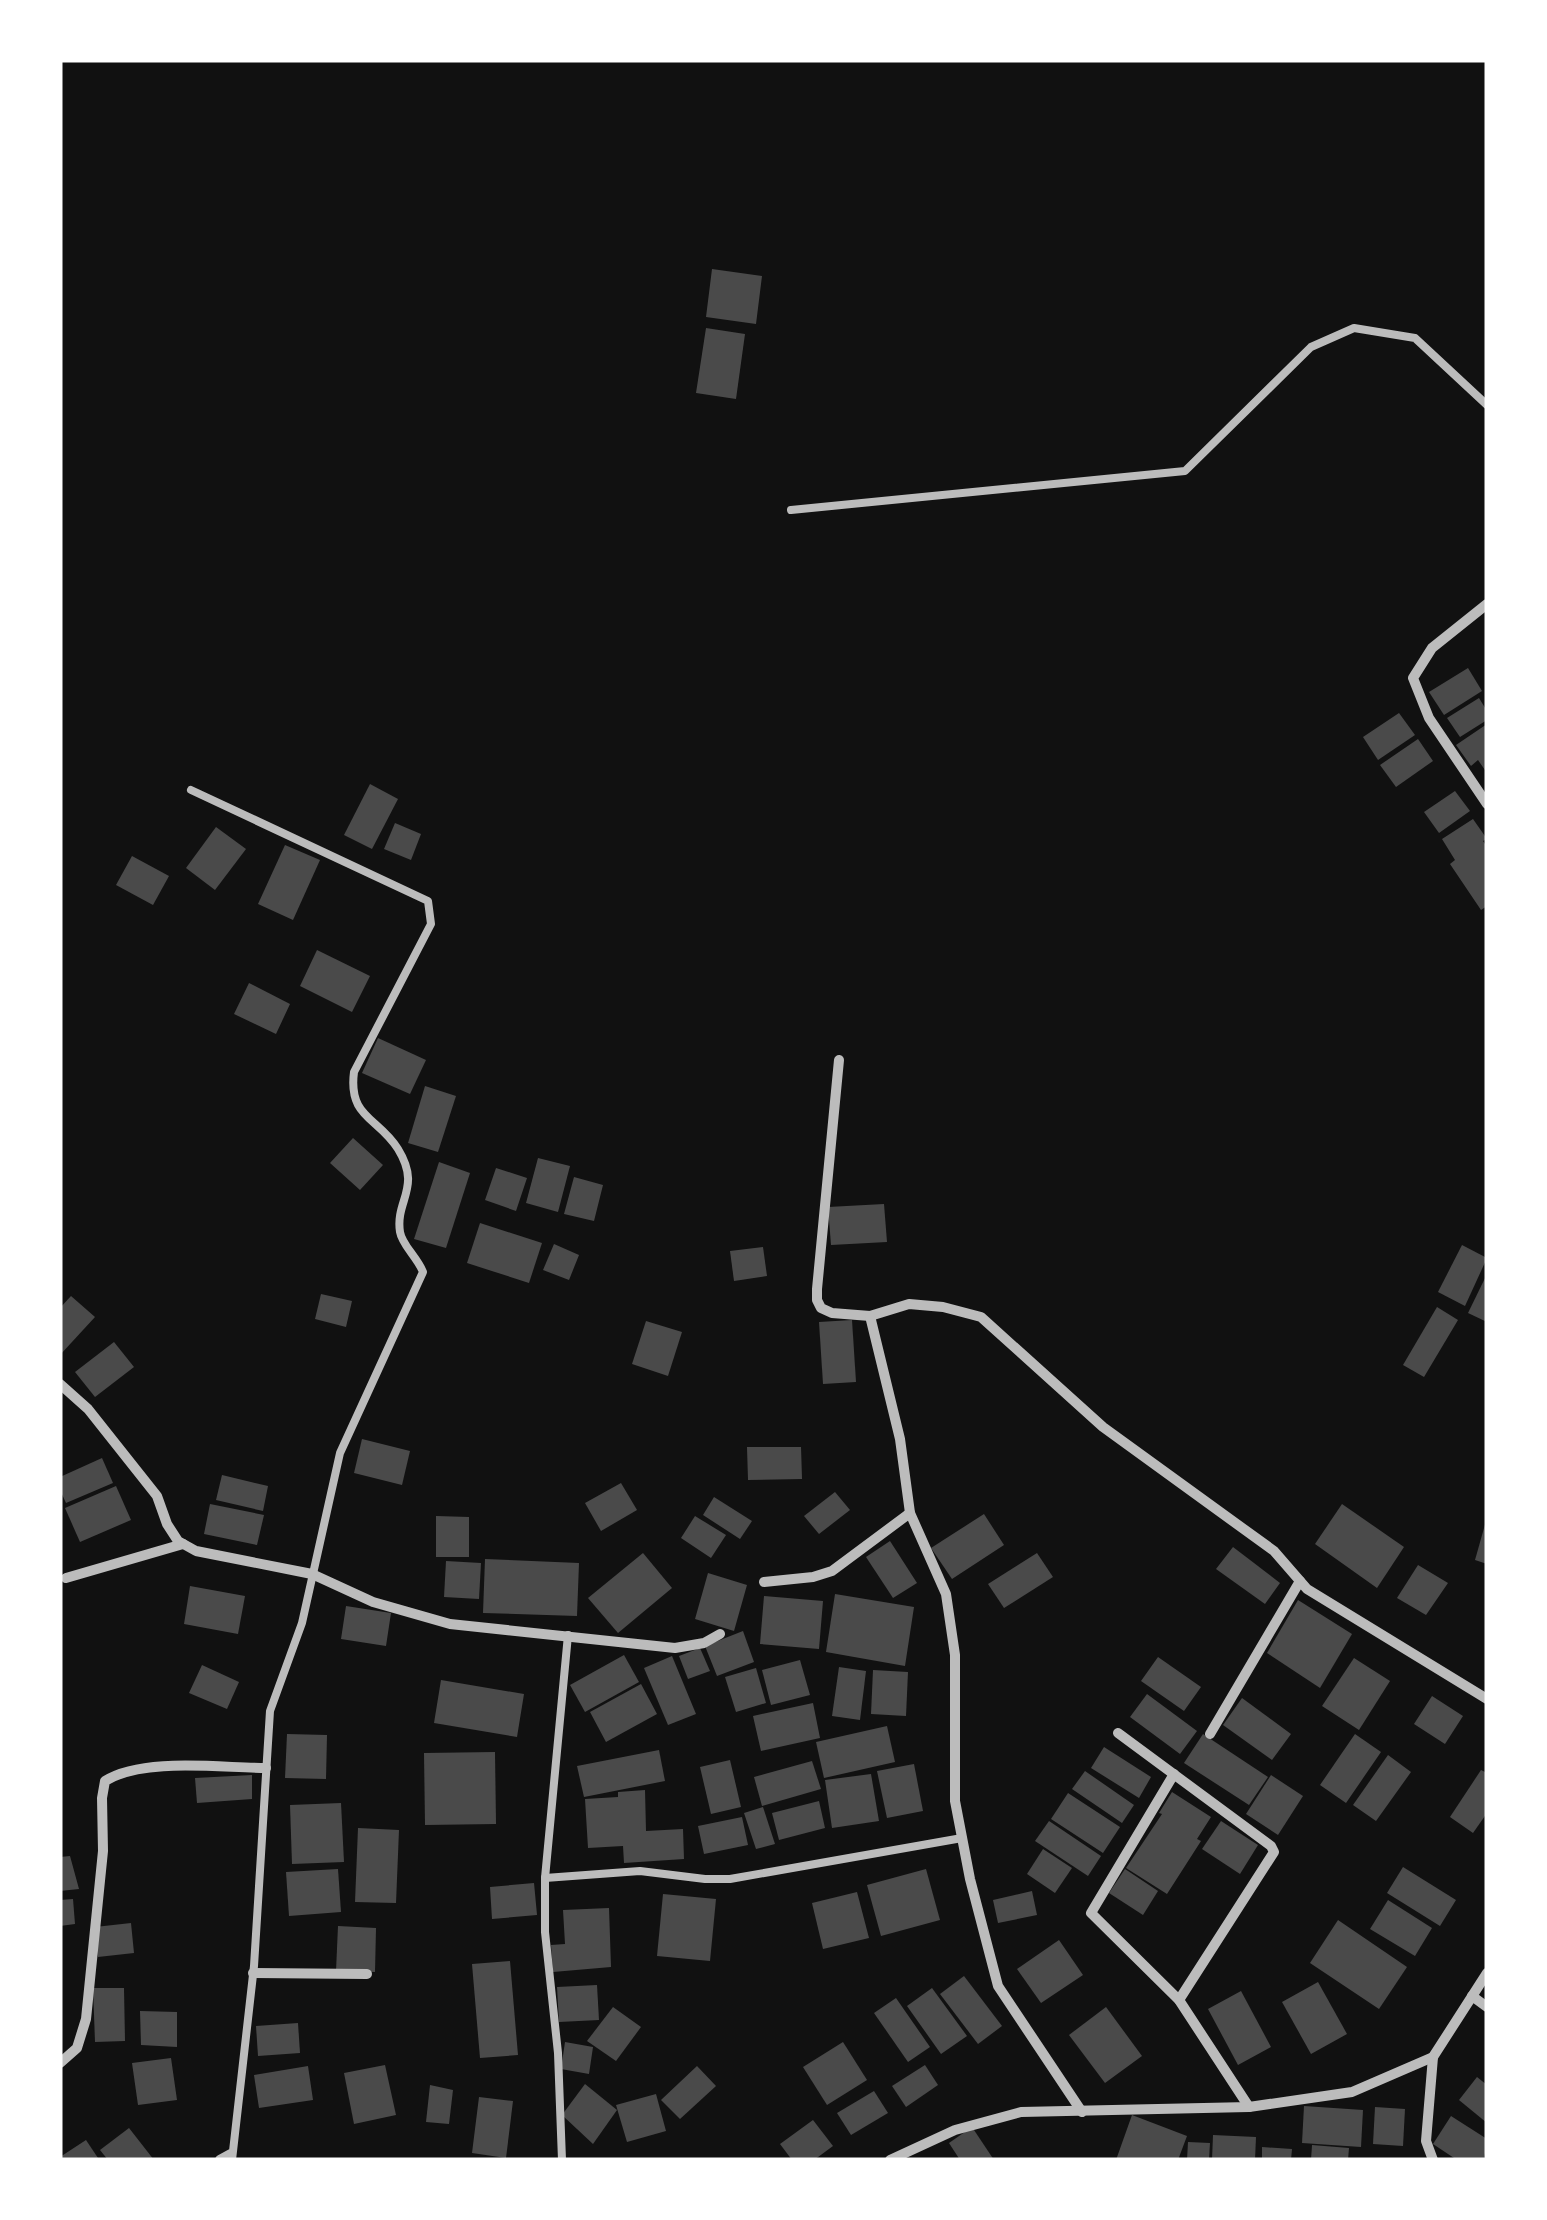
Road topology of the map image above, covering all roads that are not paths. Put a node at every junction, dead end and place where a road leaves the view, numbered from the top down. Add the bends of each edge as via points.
1 (1487, 404) edge
2 (791, 510) dead end
3 (1487, 604) edge
4 (190, 790) dead end
5 (1487, 804) edge
6 (838, 1060) dead end
7 (870, 1316) junction
8 (60, 1384) edge
9 (910, 1513) junction
10 (183, 1544) junction
11 (312, 1574) junction
12 (66, 1578) dead end
13 (1300, 1580) junction
14 (764, 1582) dead end
15 (720, 1634) dead end
16 (568, 1635) junction
17 (1487, 1699) edge
18 (1118, 1733) dead end
19 (1210, 1734) dead end
20 (266, 1768) junction
21 (1174, 1774) junction
22 (962, 1838) junction
23 (545, 1878) junction
24 (253, 1973) junction
25 (1487, 1973) edge
26 (367, 1974) dead end
27 (1472, 1996) junction
28 (1180, 2000) junction
29 (1487, 2008) edge
30 (1433, 2056) junction
31 (60, 2063) edge
32 (1249, 2107) junction
33 (1082, 2112) junction
34 (227, 2158) edge
35 (562, 2160) edge
36 (890, 2160) edge
37 (1433, 2160) edge

1 - 2 lane via 1415,338 1354,328 1311,346 1185,471
3 - 5 street via 1432,648 1413,678 1430,718
4 - 11 lane via 428,901 431,924 354,1072 352,1092 358,1108 398,1148 410,1182 398,1227 423,1272 340,1453
6 - 7 street via 817,1300 832,1313
7 - 9 street
7 - 13 street via 909,1304 981,1317 1104,1426 1274,1551
8 - 10 street via 157,1496
9 - 14 street via 832,1571
9 - 22 street via 946,1594
10 - 11 street
10 - 12 street
11 - 16 street via 373,1602 450,1624
11 - 20 lane via 270,1711
13 - 17 street
13 - 19 street
15 - 16 street via 675,1648
16 - 23 lane
18 - 21 street
20 - 24 lane
20 - 31 street via 142,1768 105,1781 86,2019 76,2048
21 - 28 street via 1091,1912
21 - 28 street via 1274,1852
22 - 23 lane via 730,1879 640,1871
22 - 33 street via 998,1986
23 - 35 lane
24 - 26 street
24 - 34 lane
25 - 27 street
27 - 29 street
27 - 30 street
28 - 32 street
30 - 32 street via 1352,2092
30 - 37 street via 1426,2141
32 - 33 street
33 - 36 street via 1021,2112 955,2130

